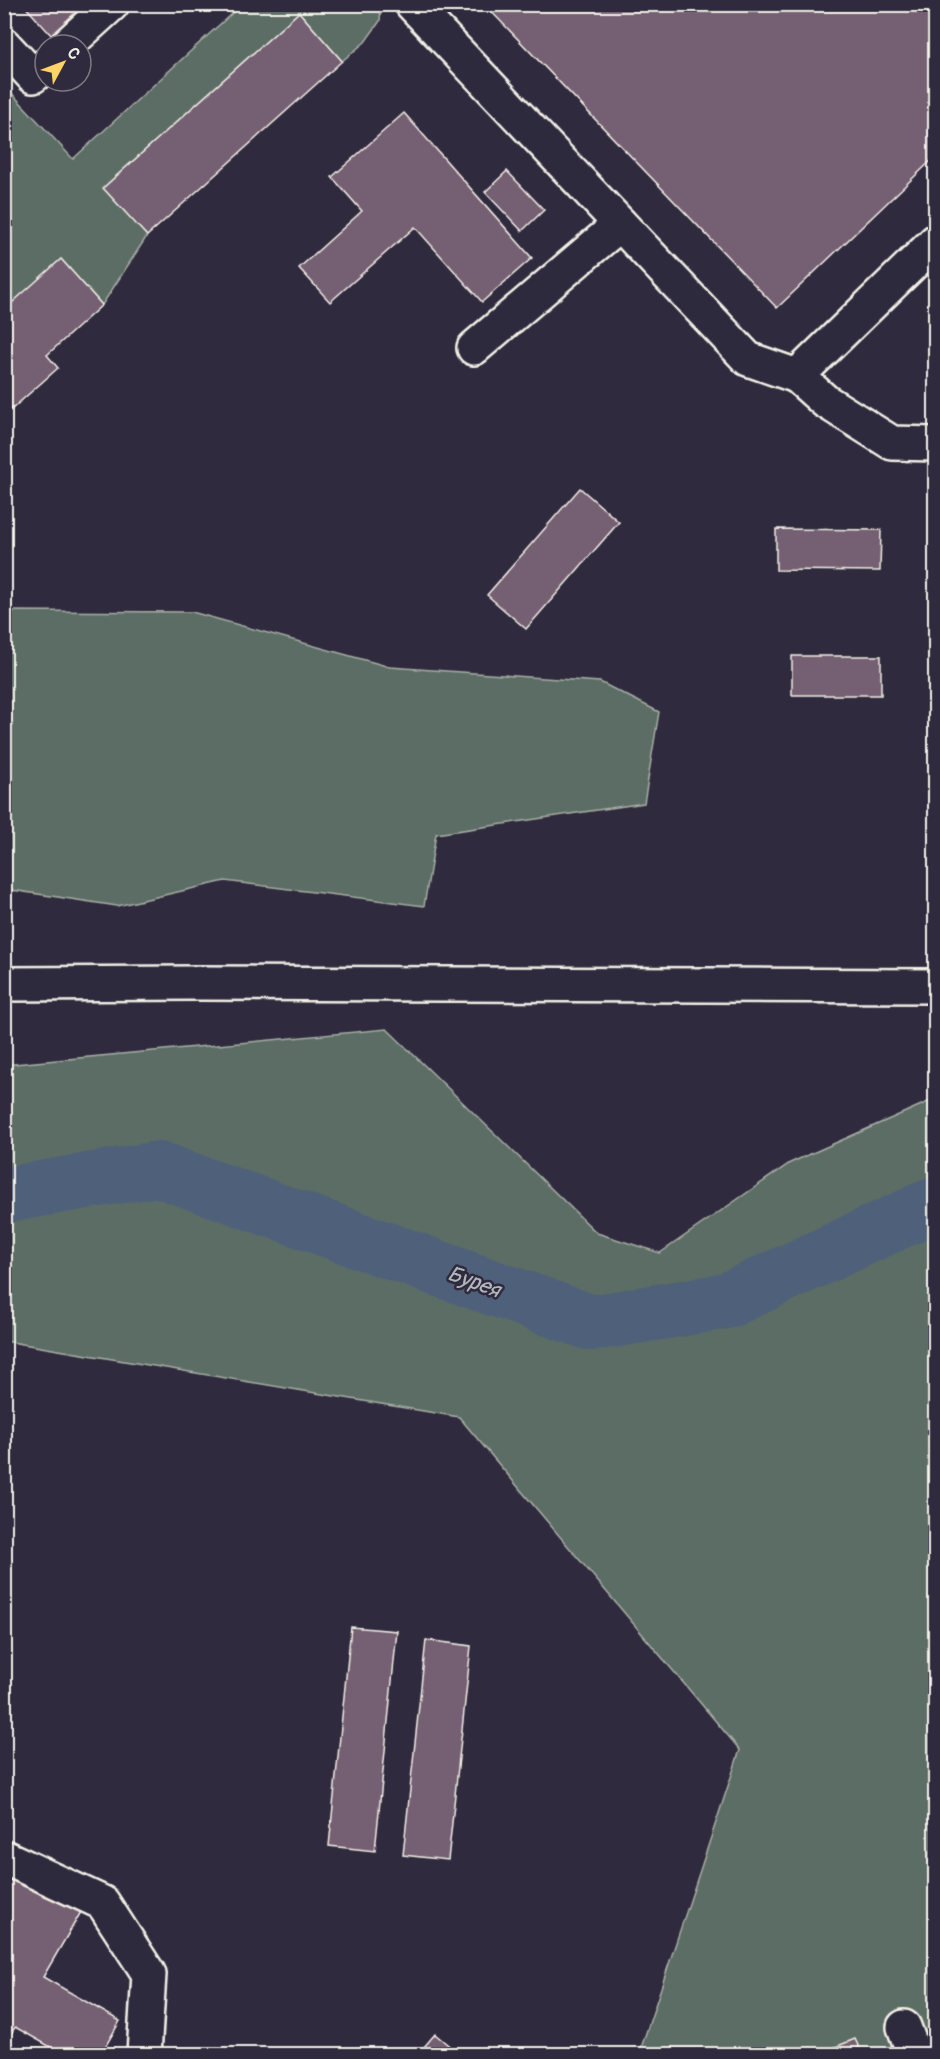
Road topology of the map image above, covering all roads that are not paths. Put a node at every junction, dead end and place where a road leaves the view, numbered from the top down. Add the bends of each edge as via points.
1 (112, 4) edge
2 (412, 4) edge
3 (81, 33) edge
4 (4, 45) edge
5 (33, 76) edge
6 (620, 224) junction
7 (931, 254) edge
8 (474, 348) dead end
9 (797, 376) junction
10 (936, 444) edge
11 (4, 984) edge
12 (936, 986) edge
13 (4, 1857) edge
14 (144, 2055) edge

1 - 3 street
2 - 6 street
4 - 5 street
6 - 8 street
6 - 9 street via 748,359
7 - 9 street
9 - 10 street via 825,401 892,443
11 - 12 street
13 - 14 street via 103,1903 149,1974

